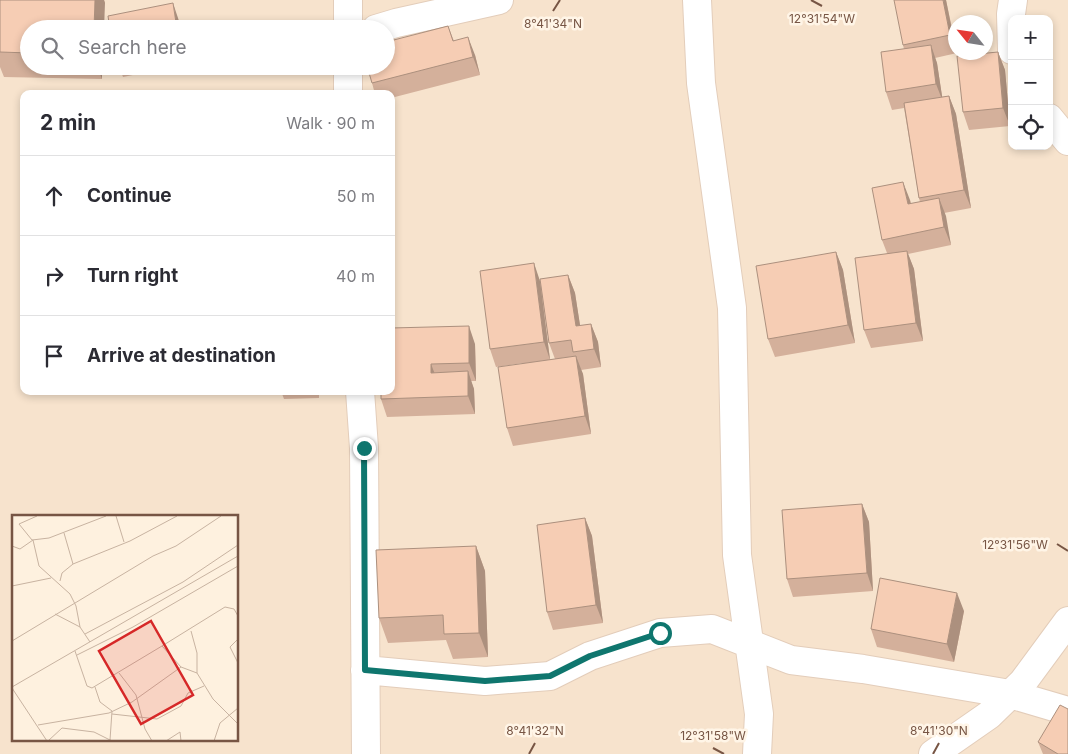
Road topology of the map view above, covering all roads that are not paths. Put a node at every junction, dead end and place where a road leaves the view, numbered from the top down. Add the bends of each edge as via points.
1 (348, 0) edge
2 (499, 0) edge
3 (697, 0) edge
4 (1012, 0) edge
5 (1011, 15) edge
6 (348, 20) edge
7 (395, 23) edge
8 (348, 75) edge
9 (348, 90) edge
10 (1053, 123) edge
11 (1068, 141) edge
12 (360, 395) edge
13 (1068, 621) edge
14 (750, 643) junction
15 (365, 670) junction
16 (1010, 694) junction
17 (1068, 711) edge
18 (366, 754) edge
19 (757, 754) edge
20 (933, 754) edge

1 - 6 street
2 - 7 street
3 - 14 street via 701,83 732,308 737,555
4 - 5 street
8 - 9 street
10 - 11 street
12 - 15 street via 364,448
13 - 16 street via 1023,682
14 - 15 street via 712,629 660,633 590,656 550,676 485,681
14 - 16 street via 791,660
14 - 19 street via 759,714
15 - 18 street
16 - 17 street
16 - 20 street via 989,715

